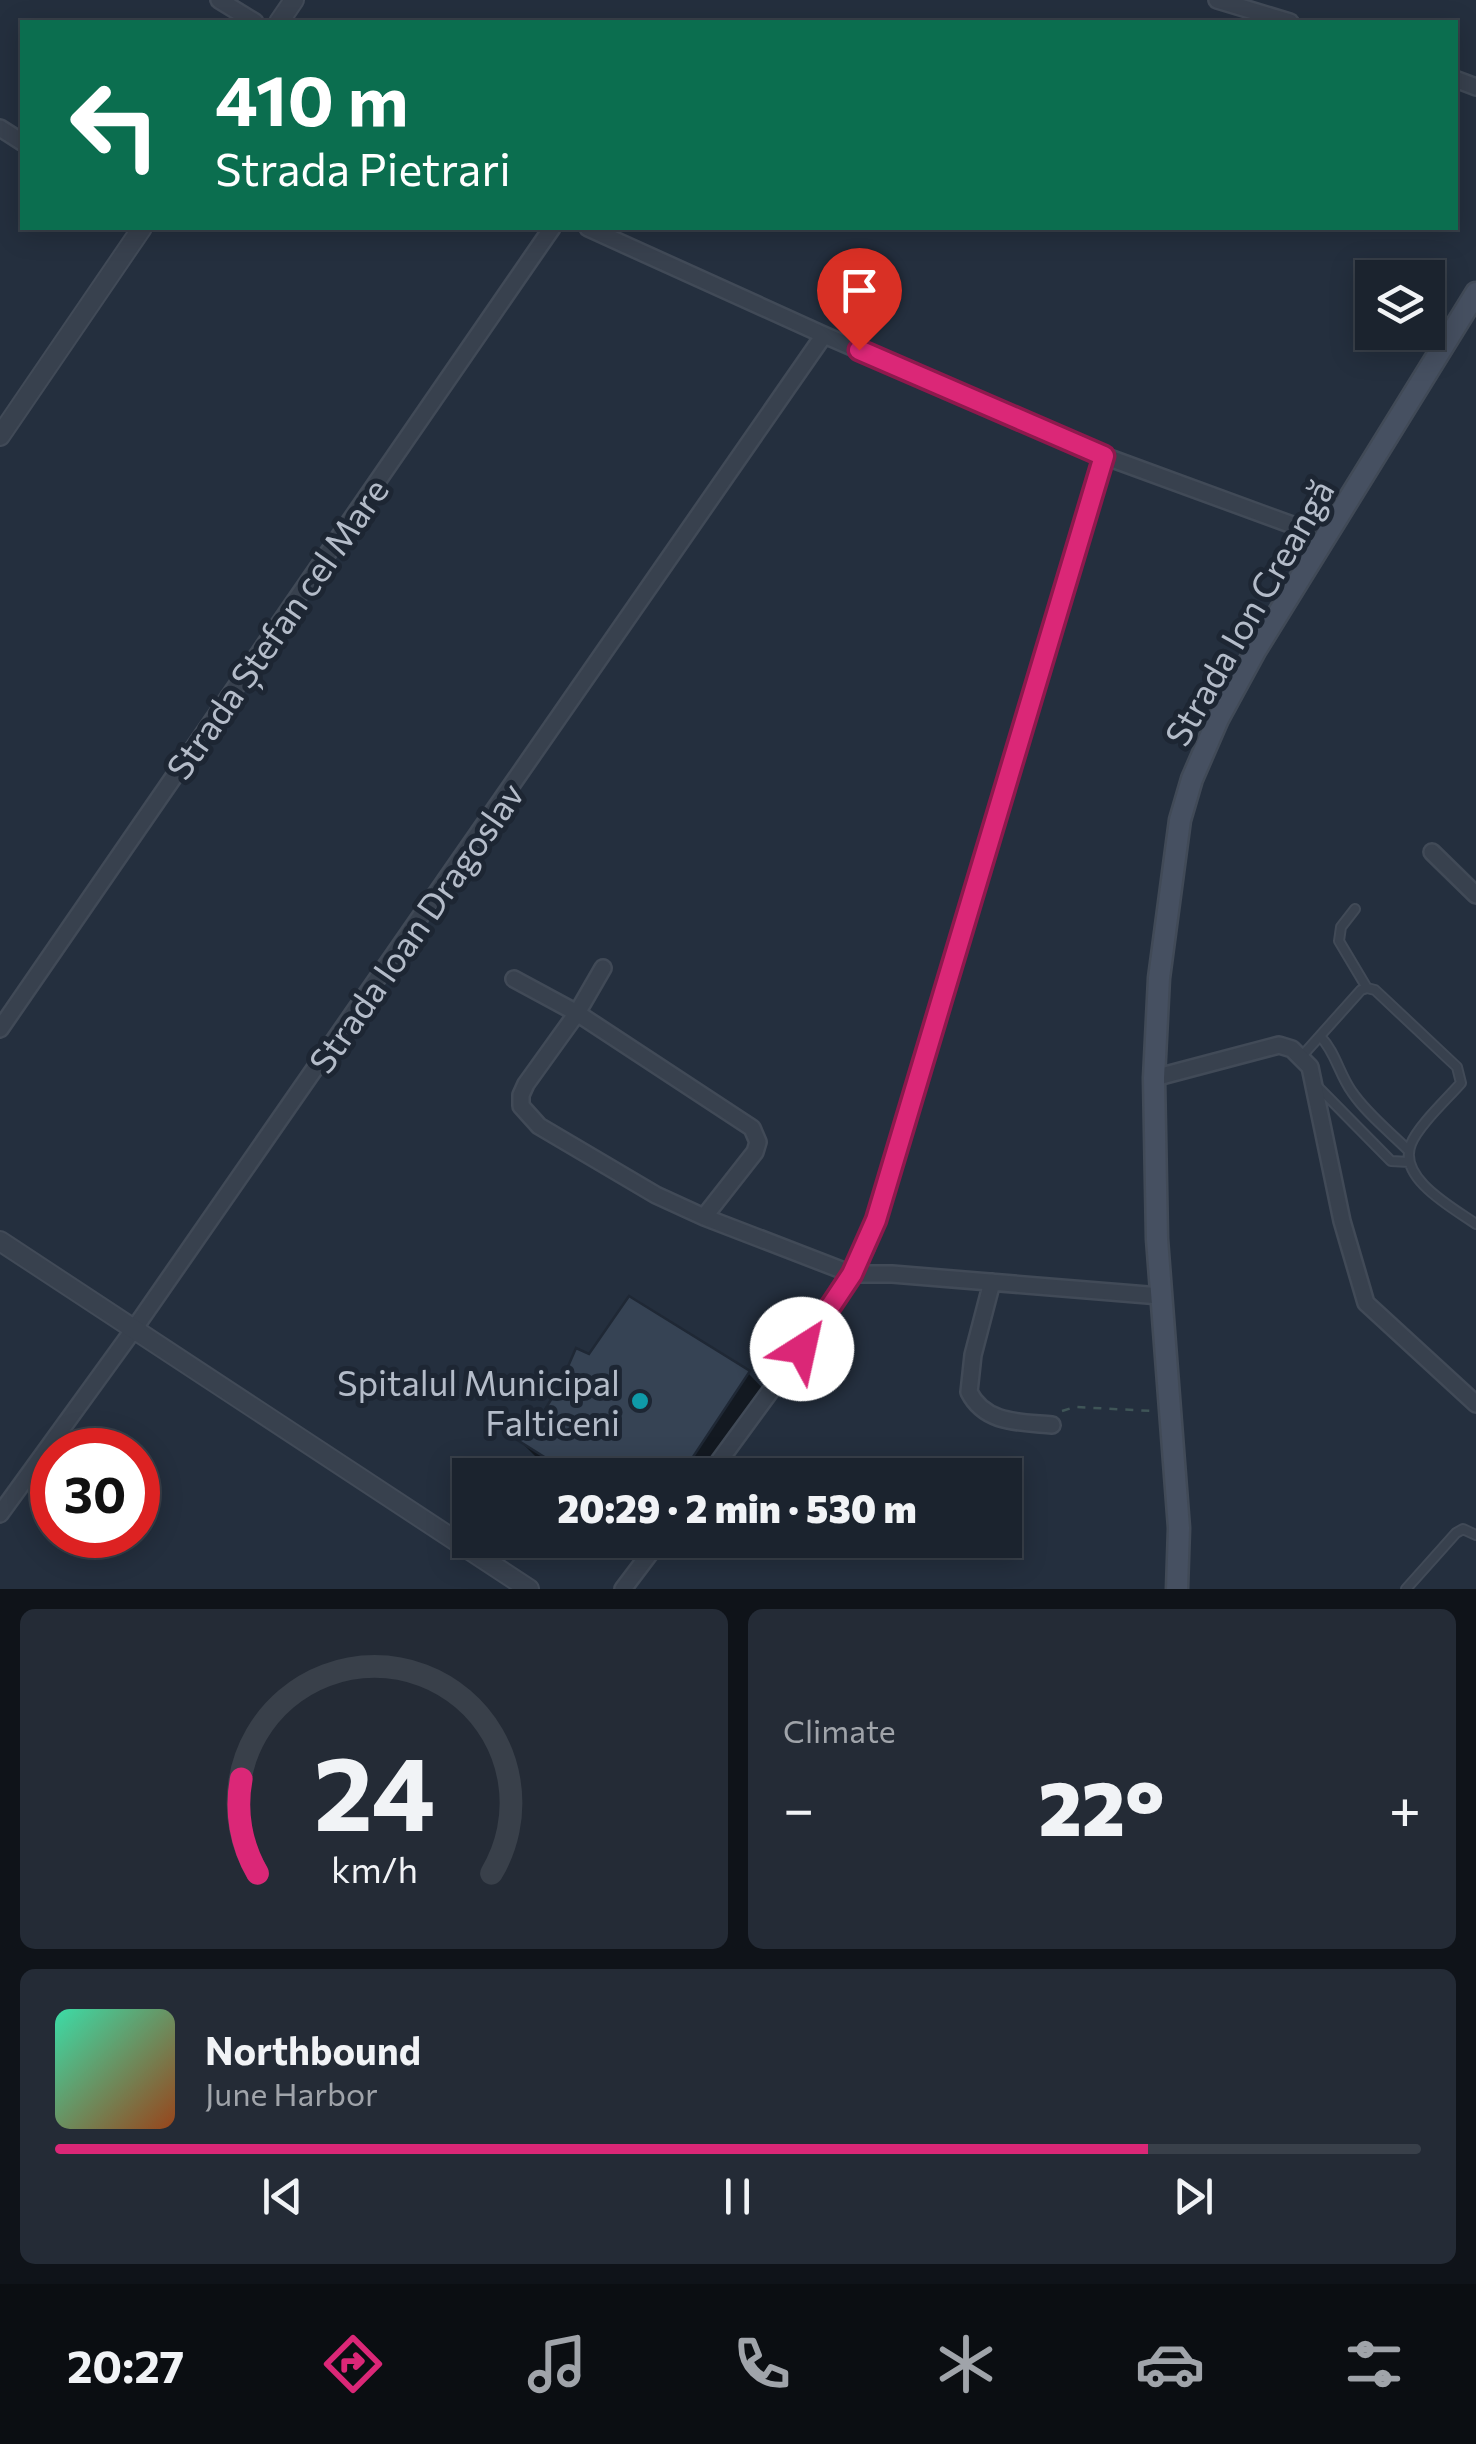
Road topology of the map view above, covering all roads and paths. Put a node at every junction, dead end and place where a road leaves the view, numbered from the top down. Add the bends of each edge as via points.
1 (218, 0) edge
2 (1217, 0) edge
3 (252, 20) edge
4 (1283, 20) edge
5 (141, 230) edge
6 (551, 230) edge
7 (592, 230) edge
8 (1476, 292) edge
9 (824, 335) junction
10 (0, 436) edge
11 (1104, 456) junction
12 (1325, 537) junction
13 (1432, 852) dead end
14 (1476, 895) edge
15 (1355, 908) dead end
16 (603, 968) dead end
17 (514, 980) dead end
18 (1368, 988) junction
19 (577, 1012) junction
20 (0, 1029) edge
21 (1320, 1036) junction
22 (1302, 1056) junction
23 (1154, 1078) junction
24 (1314, 1083) junction
25 (1409, 1151) junction
26 (1410, 1162) junction
27 (704, 1217) junction
28 (1476, 1224) edge
29 (0, 1241) edge
30 (852, 1274) junction
31 (992, 1282) junction
32 (1160, 1296) junction
33 (134, 1330) junction
34 (1476, 1404) edge
35 (1169, 1412) junction
36 (1052, 1425) joint
37 (722, 1458) edge
38 (0, 1514) edge
39 (1476, 1535) edge
40 (646, 1558) edge
41 (529, 1589) edge
42 (623, 1589) edge
43 (1177, 1589) edge
44 (1406, 1589) edge

1 - 3 street
2 - 4 street
5 - 10 street
6 - 20 street, Strada Ștefan cel Mare
7 - 9 street
8 - 12 main road, Strada Ion Creangă
9 - 11 street
9 - 33 street, Strada Ioan Dragoslav
11 - 12 street
11 - 30 street via 876,1220
12 - 23 main road, Strada Ion Creangă via 1218,719 1192,778 1166,911
13 - 14 street
15 - 18 lane via 1339,941
16 - 19 street
17 - 19 street
18 - 21 lane
18 - 25 lane via 1461,1074
19 - 27 street via 752,1128 756,1152
19 - 27 street via 526,1084 521,1106 539,1126
21 - 22 lane
21 - 25 lane via 1356,1098
22 - 23 street via 1279,1046
22 - 24 street
23 - 32 main road, Strada Ion Creangă
24 - 26 lane via 1392,1161
24 - 34 street via 1366,1302
25 - 26 lane
26 - 28 lane via 1412,1172
27 - 30 street
29 - 33 street
30 - 31 street
30 - 37 street
31 - 32 street
31 - 36 street via 969,1392 992,1416
32 - 35 main road, Strada Ion Creangă
33 - 38 street, Strada Ioan Dragoslav
33 - 41 street
35 - 36 path via 1074,1406
35 - 43 main road, Strada Ion Creangă
39 - 44 lane via 1456,1533
40 - 42 street

